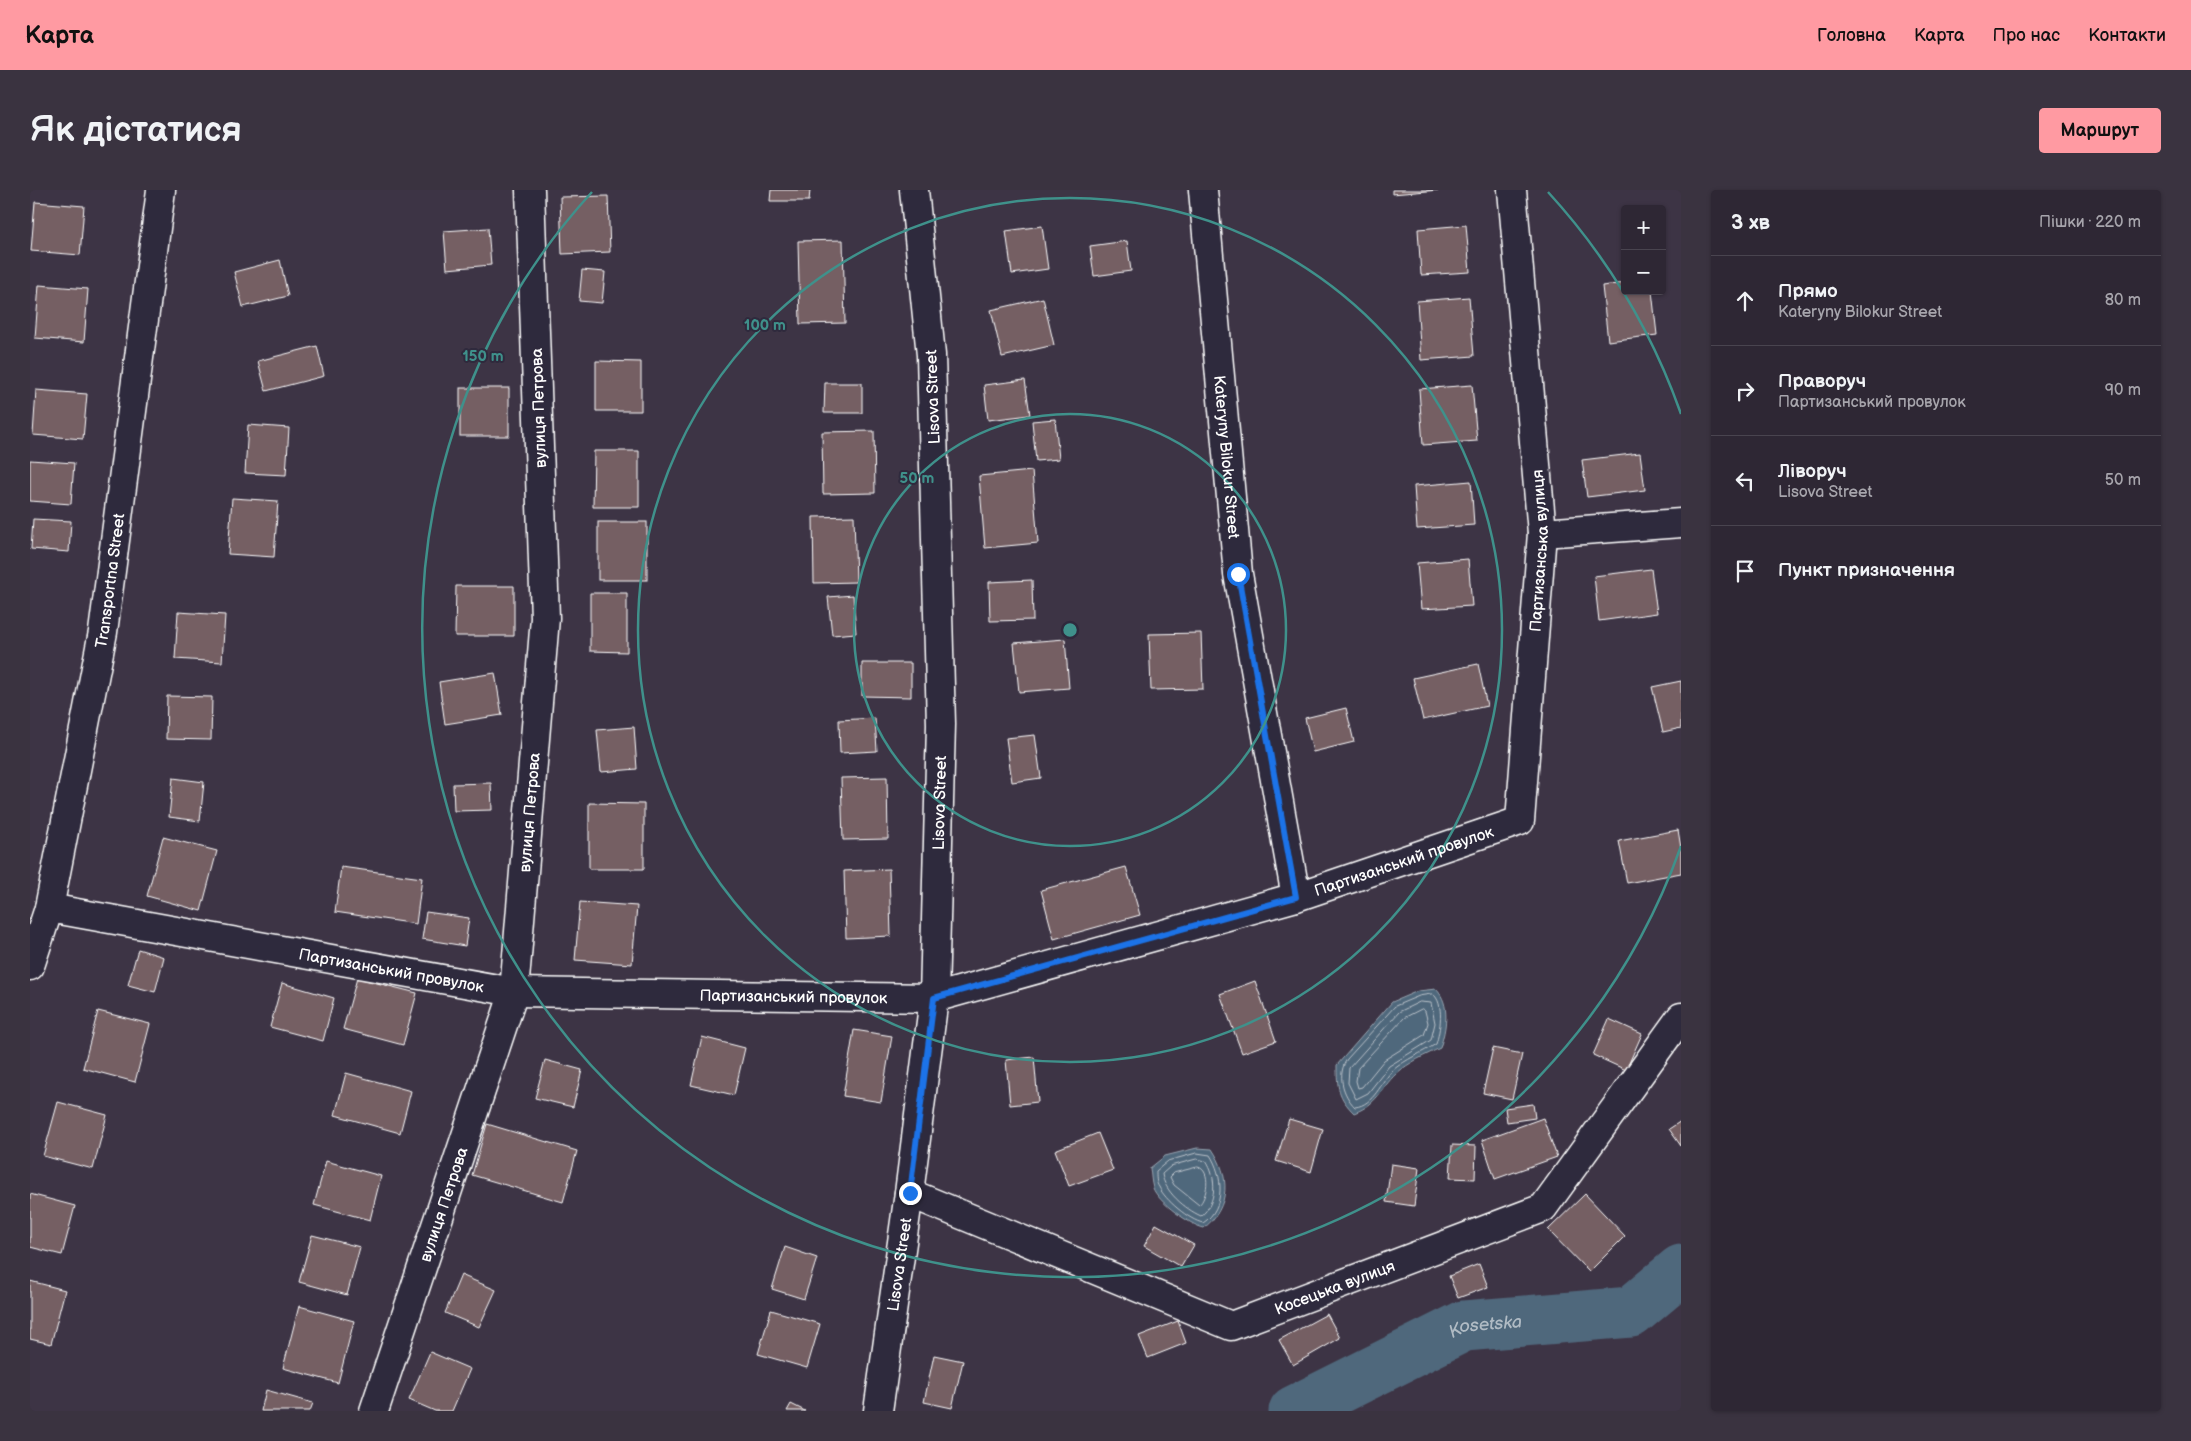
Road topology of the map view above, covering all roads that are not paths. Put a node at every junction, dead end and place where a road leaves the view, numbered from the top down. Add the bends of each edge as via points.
1 (161, 190) edge
2 (530, 190) edge
3 (914, 190) edge
4 (1203, 190) edge
5 (1512, 190) edge
6 (1681, 523) edge
7 (1542, 533) junction
8 (1520, 821) joint
9 (1296, 897) junction
10 (49, 908) junction
11 (30, 966) edge
12 (514, 992) junction
13 (934, 998) junction
14 (1681, 1017) edge
15 (910, 1193) junction
16 (374, 1411) edge
17 (878, 1411) edge

1 - 10 street, Transportna Street via 103,632
2 - 12 street, вулиця Петрова via 545,618
3 - 13 street, Lisova Street via 931,355 941,724
4 - 9 street, Kateryny Bilokur Street via 1238,574
5 - 7 street, Партизанська вулиця
6 - 7 street
7 - 8 street, Партизанська вулиця
8 - 9 street, Партизанський провулок
9 - 13 street, Партизанський провулок
10 - 11 street, Transportna Street
10 - 12 street, Партизанський провулок
12 - 13 street, Партизанський провулок
12 - 16 street, вулиця Петрова
13 - 15 street, Lisova Street
14 - 15 street, Косецька вулиця via 1543,1208 1231,1326
15 - 17 street, Lisova Street

